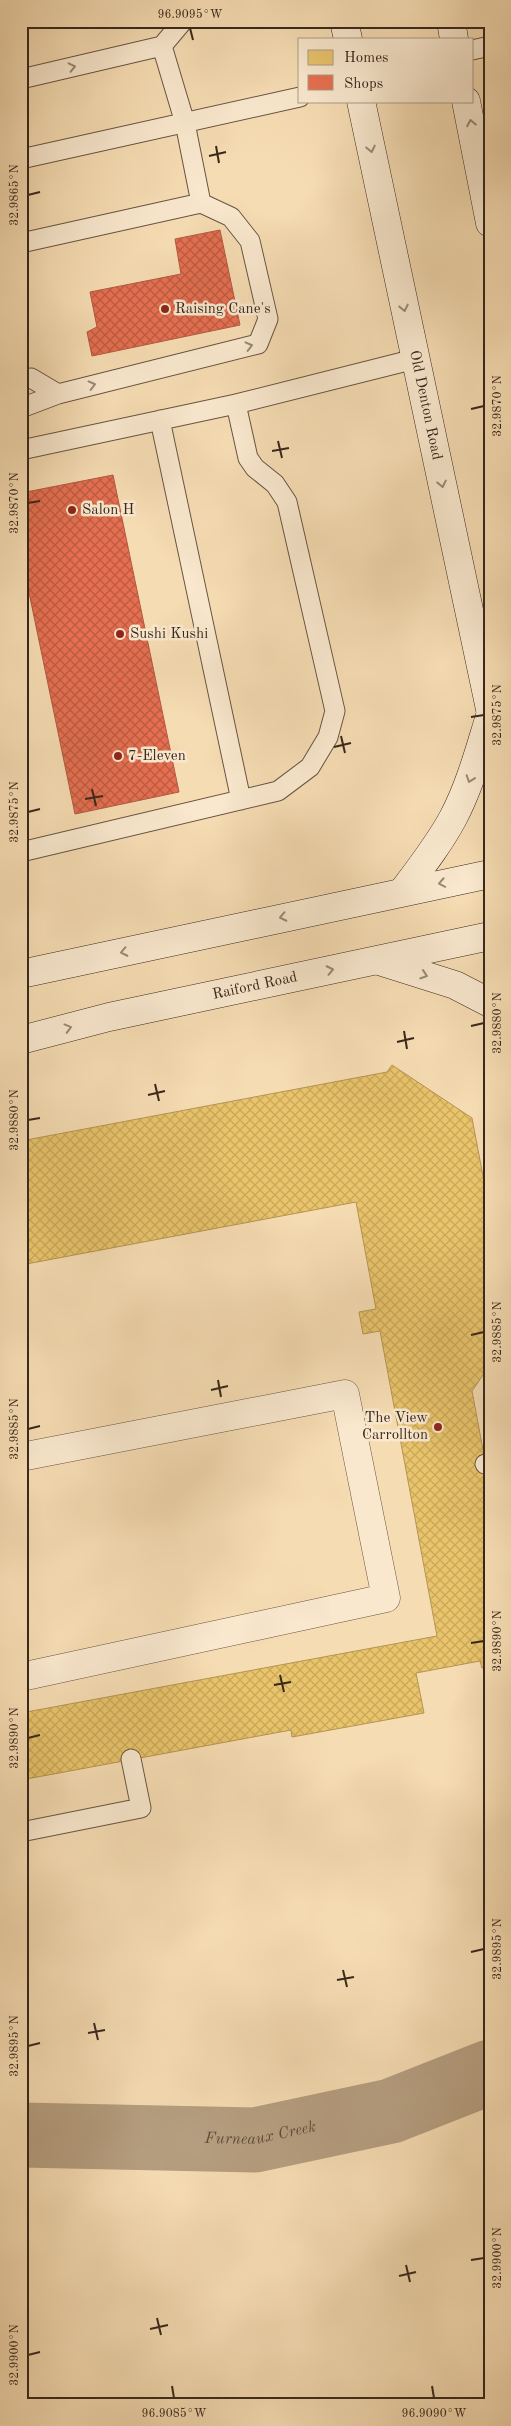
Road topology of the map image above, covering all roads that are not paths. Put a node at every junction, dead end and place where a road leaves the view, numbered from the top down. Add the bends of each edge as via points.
1 (183, 21) edge
2 (344, 21) edge
3 (451, 21) edge
4 (348, 38) edge
5 (454, 38) edge
6 (162, 46) junction
7 (490, 46) edge
8 (474, 50) edge
9 (23, 78) edge
10 (298, 98) edge
11 (360, 102) edge
12 (466, 102) edge
13 (185, 123) junction
14 (21, 159) edge
15 (201, 203) junction
16 (490, 223) edge
17 (21, 243) edge
18 (415, 358) junction
19 (31, 378) dead end
20 (58, 394) junction
21 (236, 404) junction
22 (21, 408) edge
23 (160, 420) junction
24 (21, 450) edge
25 (490, 709) edge
26 (490, 716) edge
27 (241, 800) junction
28 (21, 852) edge
29 (490, 874) edge
30 (403, 891) junction
31 (490, 936) edge
32 (377, 960) junction
33 (21, 974) edge
34 (490, 1003) edge
35 (21, 1040) edge
36 (21, 1457) edge
37 (21, 1678) edge
38 (132, 1759) dead end
39 (21, 1832) edge

1 - 6 lane
2 - 4 street
3 - 5 street
9 -> 6 lane
6 - 13 lane
7 - 8 lane
10 - 13 lane
11 -> 18 street, Old Denton Road
16 -> 12 street
13 - 14 lane
13 - 15 lane
15 - 17 lane
20 -> 15 lane via 258,344 268,320 250,240 231,217
18 - 21 lane
18 -> 25 street, Old Denton Road
19 - 20 lane
20 - 22 lane
21 - 23 lane
21 - 27 lane via 248,458 255,468 276,484 287,502 335,711 328,737 310,766 278,791
23 - 24 lane
23 - 27 lane
26 -> 30 street via 469,783 453,818
27 - 28 lane
29 -> 30 street
30 -> 33 street
31 - 32 street, Raiford Road
32 -> 34 street via 455,985
35 -> 32 street, Raiford Road via 109,1017
36 - 37 street via 344,1394 386,1598
38 - 39 lane via 141,1808

